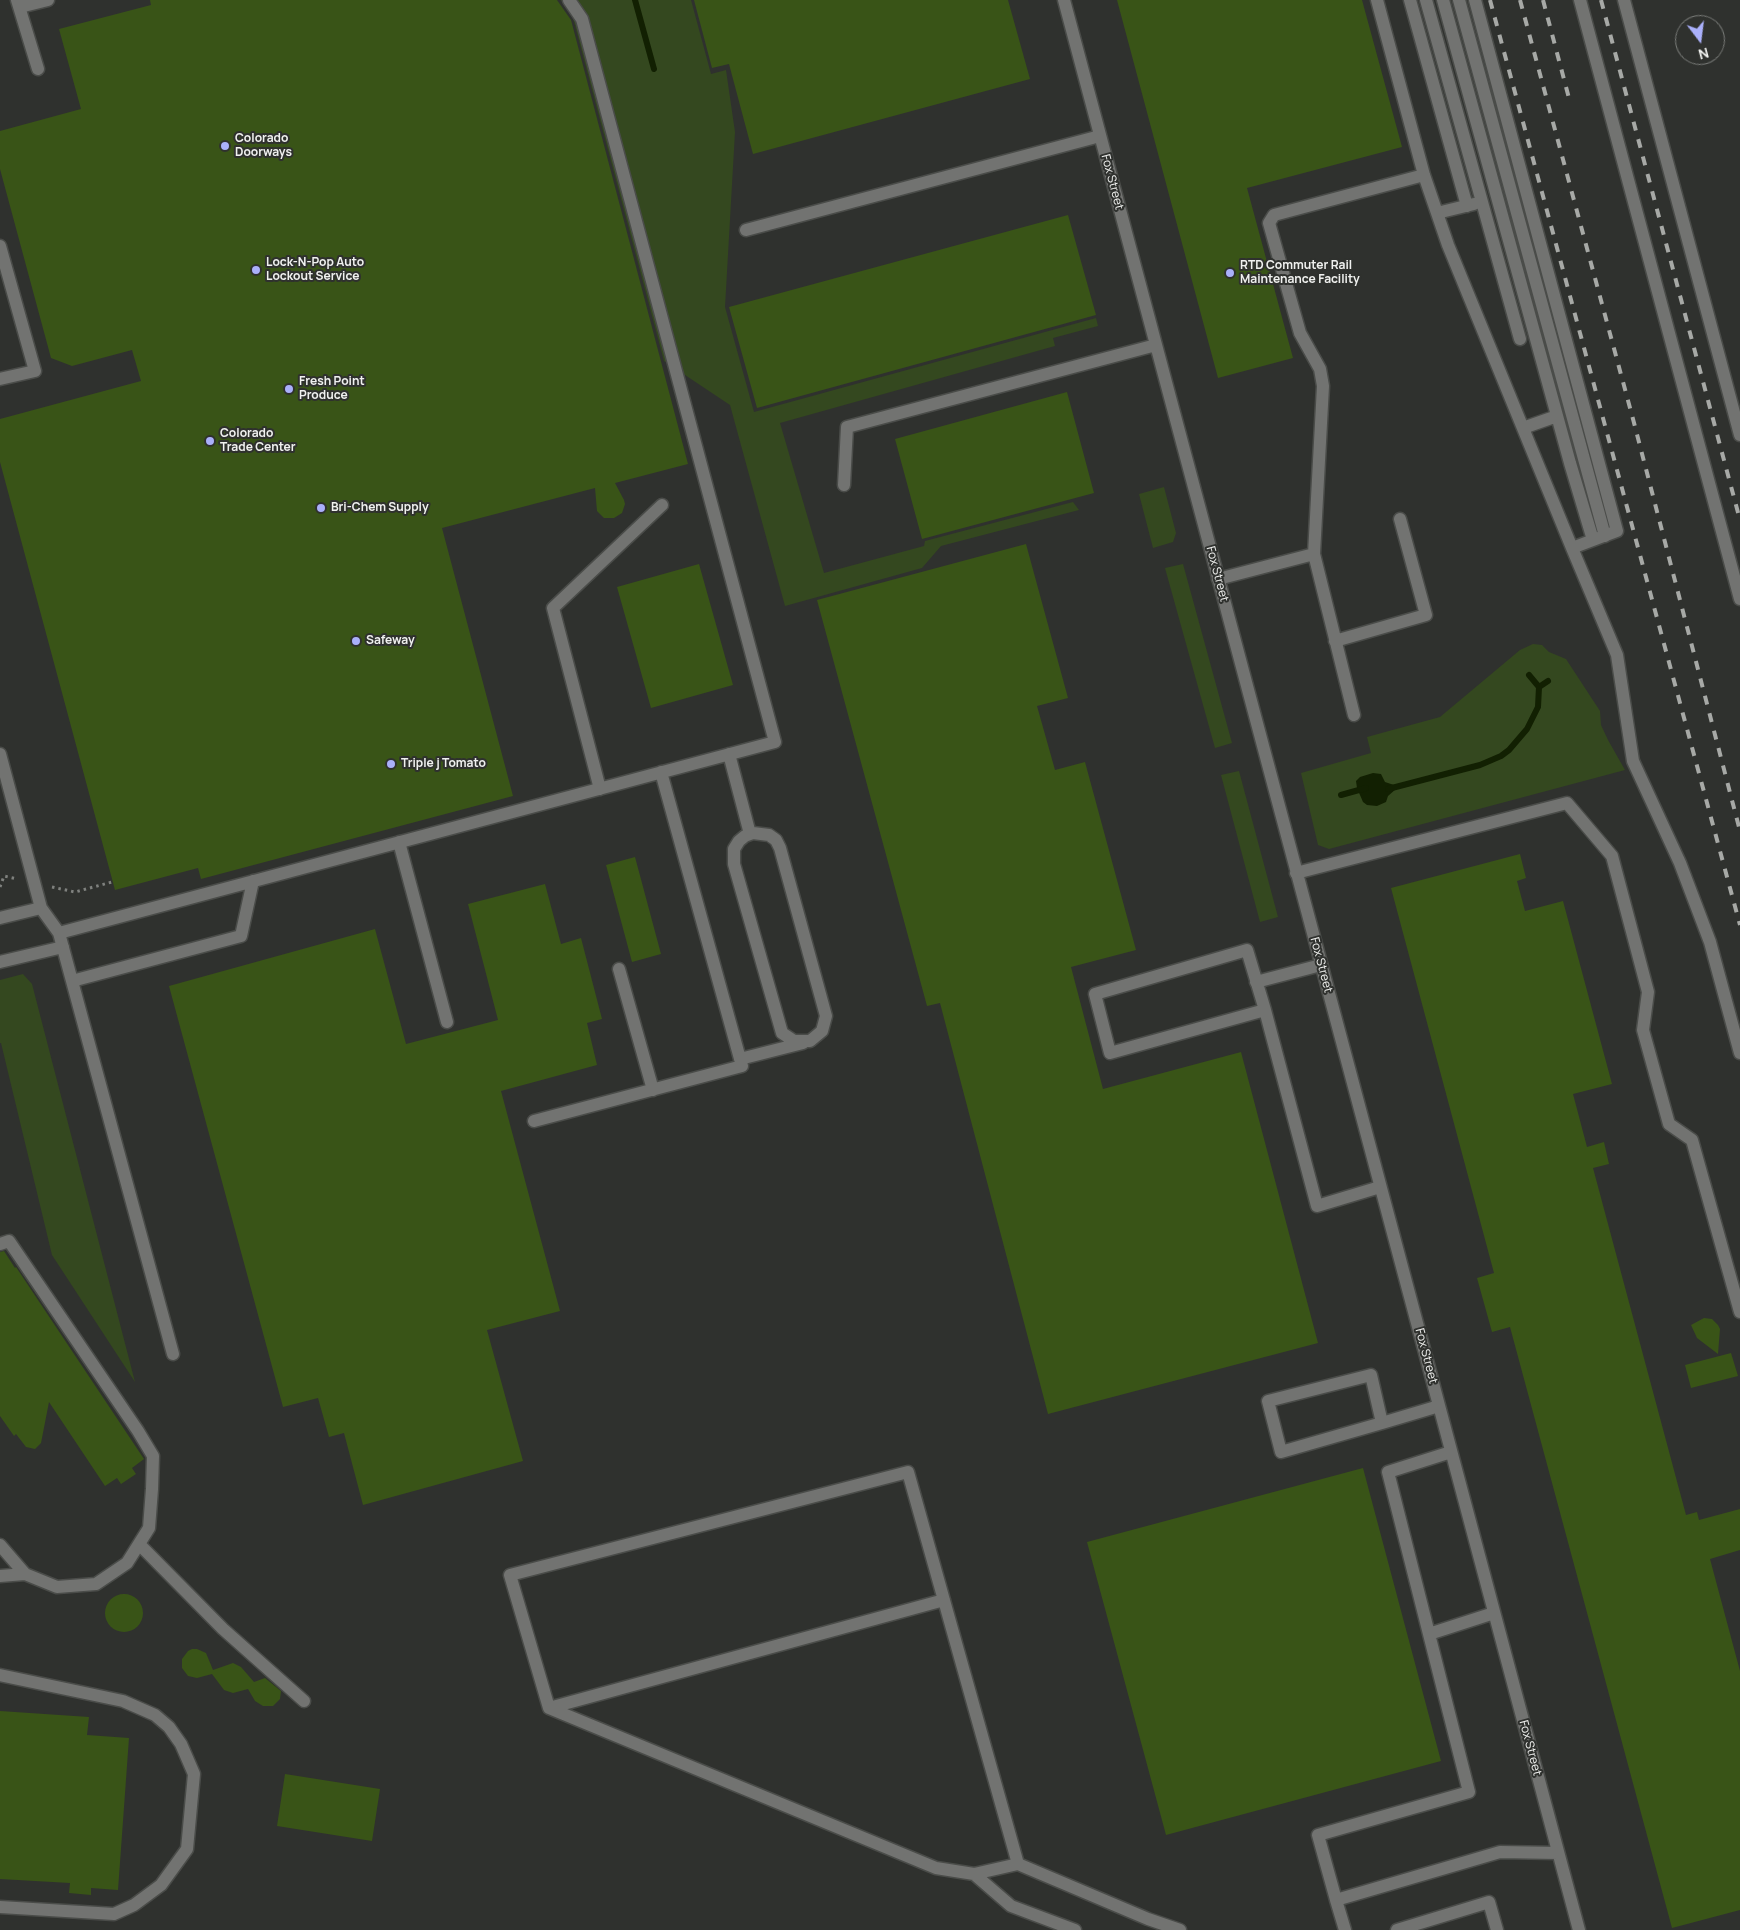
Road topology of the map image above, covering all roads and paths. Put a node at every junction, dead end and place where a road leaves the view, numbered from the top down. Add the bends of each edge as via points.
1 (48, 0) edge
2 (569, 0) edge
3 (1064, 0) edge
4 (1377, 0) edge
5 (1410, 0) edge
6 (1426, 0) edge
7 (1443, 0) edge
8 (1459, 0) edge
9 (1475, 0) edge
10 (1580, 0) edge
11 (1624, 0) edge
12 (18, 4) edge
13 (38, 70) dead end
14 (1100, 136) junction
15 (1424, 175) junction
16 (1526, 190) junction
17 (1512, 194) junction
18 (1497, 198) junction
19 (1482, 202) junction
20 (1467, 206) junction
21 (1437, 213) junction
22 (746, 230) dead end
23 (0, 246) edge
24 (1520, 338) dead end
25 (1156, 345) junction
26 (0, 379) edge
27 (1557, 416) junction
28 (1523, 428) junction
29 (1740, 435) edge
30 (844, 485) dead end
31 (662, 505) dead end
32 (1400, 520) dead end
33 (1599, 538) junction
34 (1572, 548) junction
35 (1314, 554) junction
36 (1218, 578) junction
37 (1740, 599) edge
38 (1335, 641) junction
39 (1354, 715) dead end
40 (0, 754) edge
41 (728, 754) junction
42 (661, 772) junction
43 (600, 789) junction
44 (750, 834) junction
45 (399, 842) junction
46 (1296, 873) junction
47 (253, 881) junction
48 (41, 908) junction
49 (2, 918) edge
50 (60, 932) junction
51 (63, 946) junction
52 (0, 964) edge
53 (1321, 965) junction
54 (619, 969) dead end
55 (72, 980) junction
56 (1256, 982) junction
57 (1265, 1010) junction
58 (447, 1022) dead end
59 (810, 1041) junction
60 (1740, 1053) edge
61 (740, 1059) junction
62 (653, 1090) junction
63 (534, 1121) dead end
64 (1380, 1187) junction
65 (0, 1244) edge
66 (1740, 1312) edge
67 (173, 1354) dead end
68 (1439, 1406) junction
69 (1382, 1423) junction
70 (1451, 1452) junction
71 (139, 1544) junction
72 (0, 1545) edge
73 (25, 1574) junction
74 (0, 1576) edge
75 (944, 1600) junction
76 (1494, 1613) junction
77 (1429, 1634) junction
78 (0, 1675) edge
79 (304, 1701) dead end
80 (548, 1708) junction
81 (1558, 1853) junction
82 (1018, 1864) junction
83 (974, 1874) junction
84 (1336, 1900) junction
85 (0, 1907) edge
86 (1075, 1930) edge
87 (1180, 1930) edge
88 (1345, 1930) edge
89 (1398, 1930) edge
90 (1496, 1930) edge
91 (1579, 1930) edge

1 - 12 street
2 - 41 street via 582,19 775,742
3 - 14 street, Fox Street
4 - 15 street
5 - 20 street
6 - 19 street
7 - 18 street
8 - 17 street
9 - 16 street
10 - 37 street
11 - 29 street
12 - 13 street
14 - 22 street
14 - 25 street, Fox Street
15 - 21 street
15 - 35 street via 1274,215 1270,222 1300,333 1320,369 1323,386
16 - 17 street
16 - 33 street via 1617,531
17 - 18 street
17 - 33 street
18 - 19 street
18 - 27 street
19 - 20 street
19 - 24 street
20 - 21 street
21 - 28 street
23 - 26 street via 35,371
25 - 30 street via 848,427
25 - 36 street, Fox Street
27 - 28 street
27 - 33 street
28 - 34 street
31 - 43 street via 553,608
32 - 38 street via 1426,615
33 - 34 street
34 - 60 street via 1618,654 1633,761 1680,863 1710,942
35 - 36 street
35 - 38 street
36 - 46 street, Fox Street
38 - 39 street
40 - 48 street
41 - 42 street
41 - 44 street
42 - 43 street
42 - 61 street
43 - 45 street
44 - 59 street via 769,835 780,848 826,1016 822,1031
44 - 59 street via 734,848 734,864 782,1032 794,1041
45 - 47 street
45 - 58 street
46 - 53 street, Fox Street
46 - 66 street via 1567,803 1612,856 1648,992 1643,1030 1669,1124 1692,1140
47 - 50 street
47 - 55 street via 241,936
48 - 49 street
48 - 50 street
50 - 51 street
51 - 52 street
51 - 55 street
53 - 56 street
53 - 64 street, Fox Street
54 - 62 street
55 - 67 street
56 - 57 street
56 - 57 street via 1247,950 1095,994 1110,1052
57 - 64 street via 1317,1206
59 - 61 street
61 - 62 street via 742,1066
62 - 63 street
64 - 68 street, Fox Street
65 - 71 street via 9,1241 153,1456 149,1528
68 - 69 street
68 - 70 street, Fox Street
69 - 69 street via 1281,1452 1268,1401 1371,1375
70 - 76 street, Fox Street
70 - 77 street via 1388,1472
71 - 73 street via 126,1564 96,1584 57,1587
71 - 79 street via 223,1629
72 - 73 street
73 - 74 street
75 - 80 street
75 - 80 street via 908,1472 510,1575
75 - 82 street
76 - 77 street
76 - 81 street, Fox Street
77 - 84 street via 1469,1792 1318,1834
78 - 85 street via 123,1701 155,1715 181,1744 194,1774 187,1849 161,1885 134,1906 114,1914
80 - 83 street via 936,1868
81 - 84 street via 1500,1852
81 - 91 street, Fox Street
82 - 83 street
82 - 87 street
83 - 86 street via 1011,1906
84 - 88 street
89 - 90 street via 1489,1902

